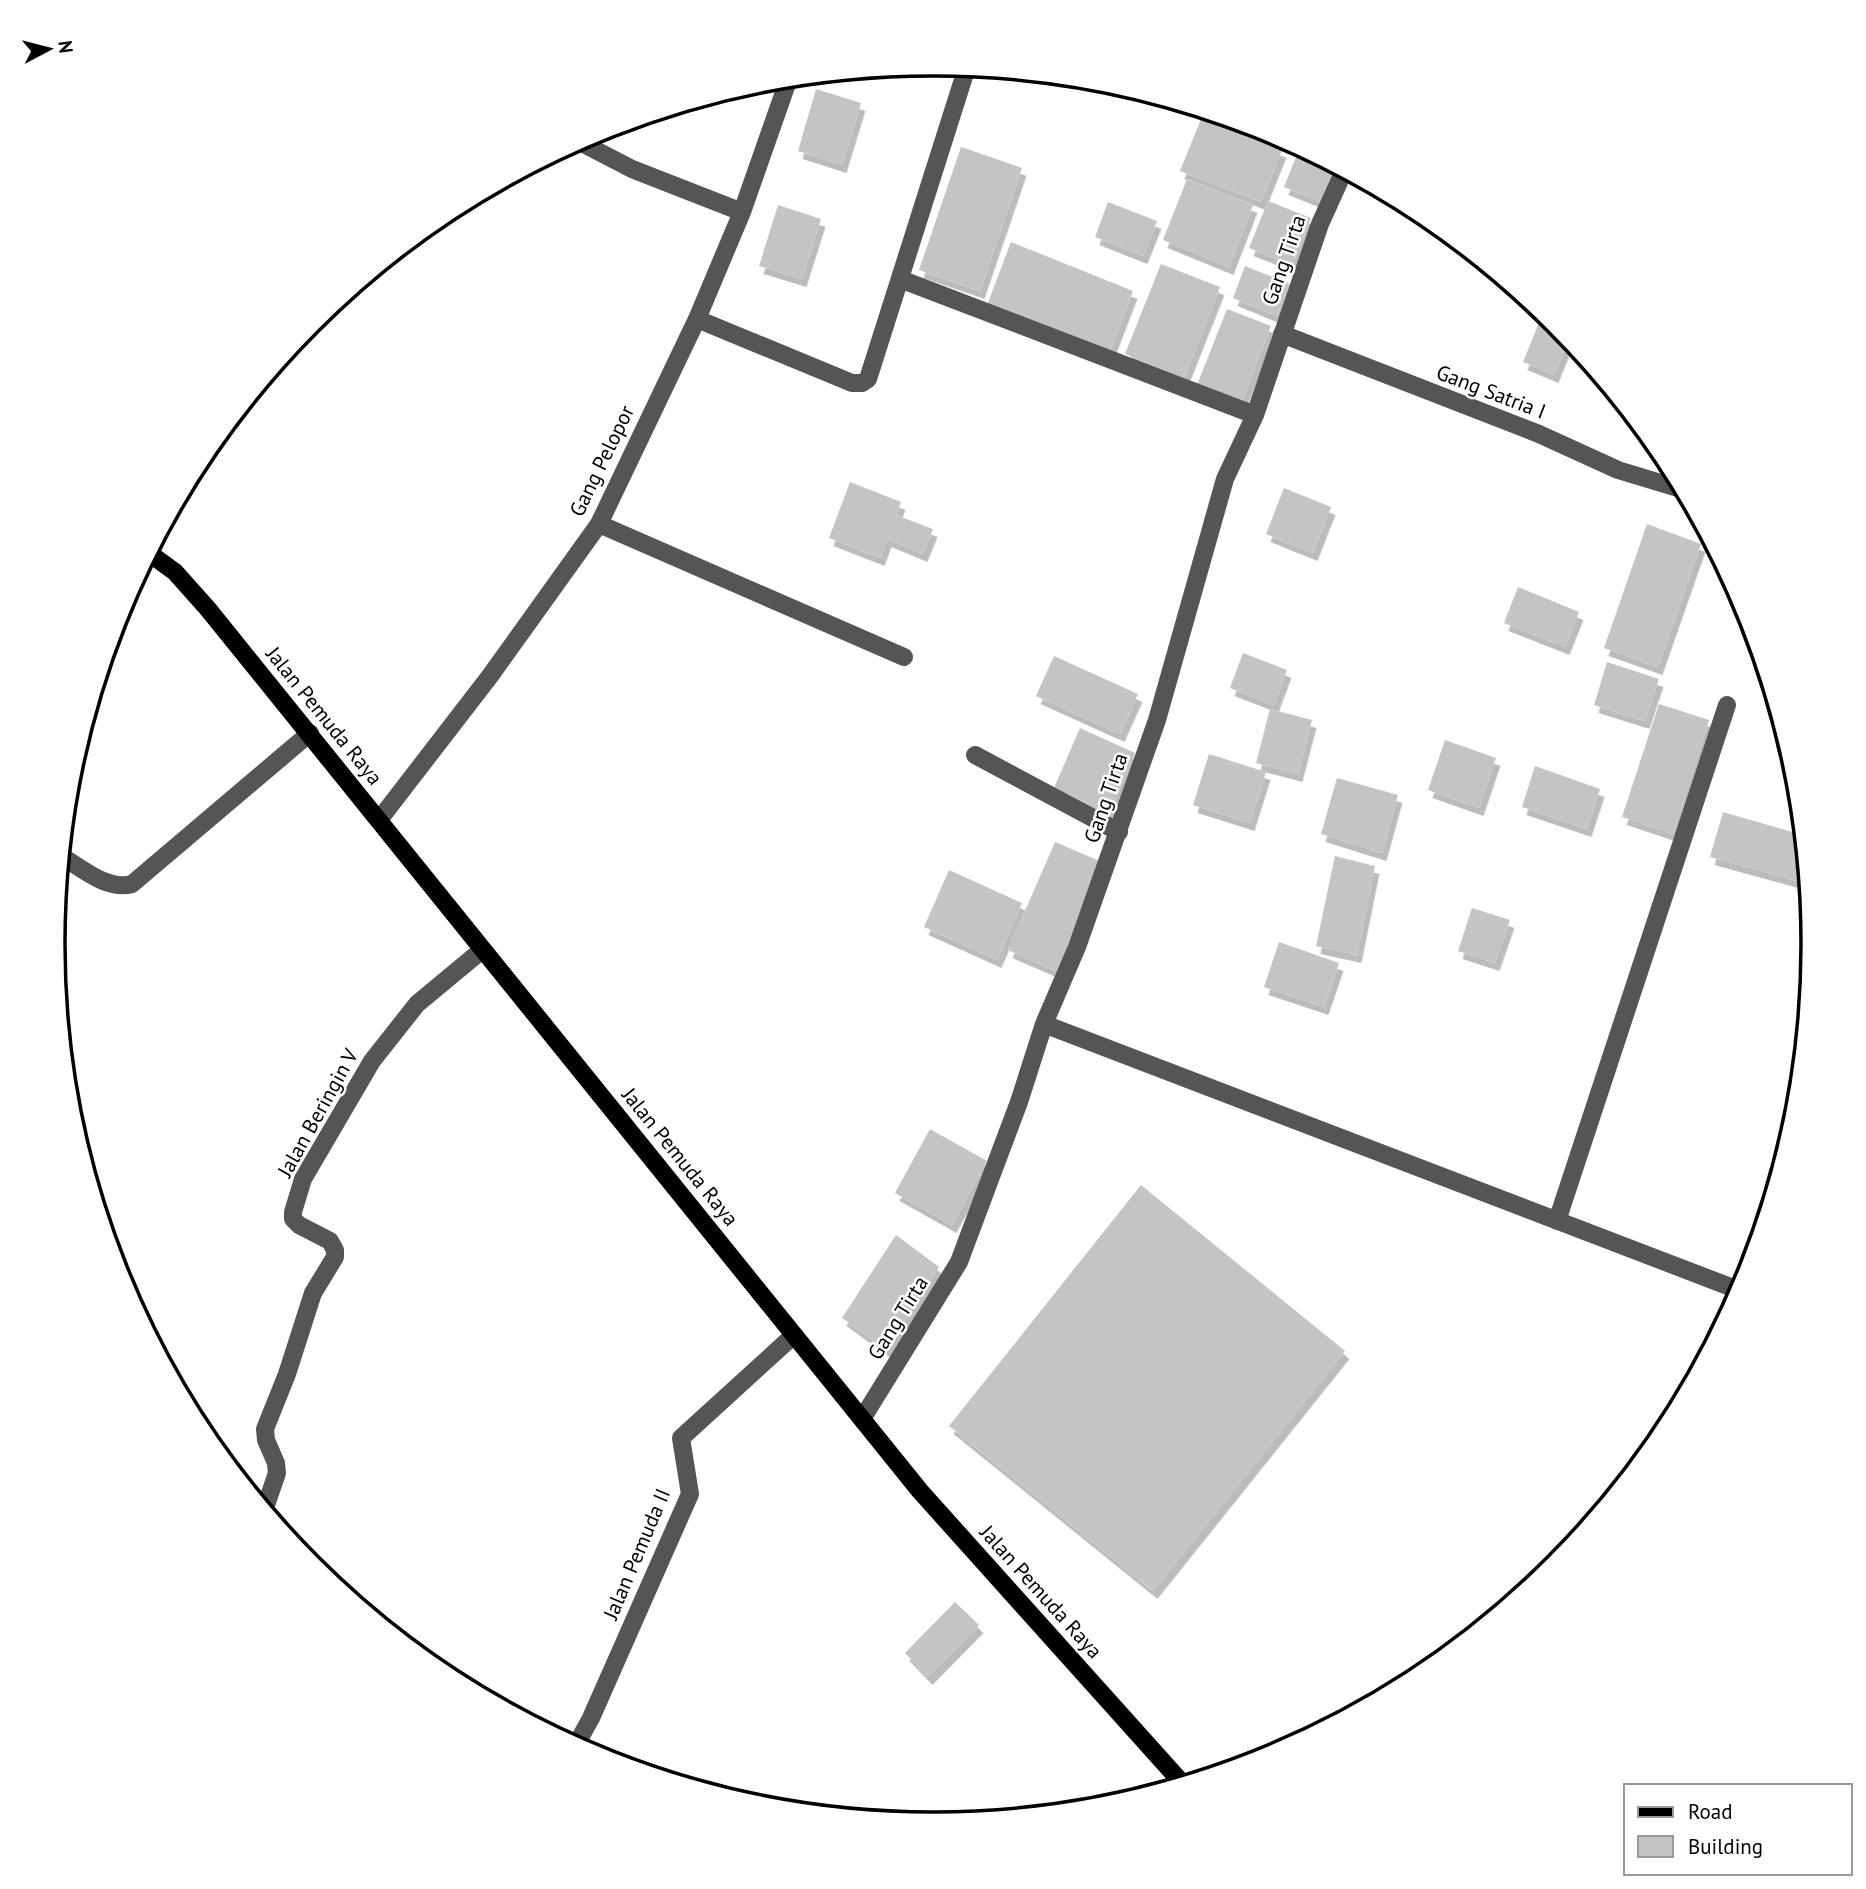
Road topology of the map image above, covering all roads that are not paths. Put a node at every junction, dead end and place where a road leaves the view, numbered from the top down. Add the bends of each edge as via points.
1 (964, 77) edge
2 (785, 90) edge
3 (590, 147) edge
4 (1341, 179) edge
5 (742, 212) junction
6 (900, 279) junction
7 (697, 319) junction
8 (1282, 334) junction
9 (1255, 415) junction
10 (1670, 486) edge
11 (599, 524) junction
12 (155, 558) edge
13 (904, 657) dead end
14 (1727, 705) dead end
15 (310, 733) junction
16 (975, 755) dead end
17 (379, 820) junction
18 (1119, 832) junction
19 (69, 861) edge
20 (482, 950) junction
21 (1044, 1024) junction
22 (1557, 1221) junction
23 (1731, 1287) edge
24 (794, 1335) junction
25 (862, 1419) junction
26 (267, 1501) edge
27 (580, 1737) edge
28 (1176, 1778) edge

1 - 6 street
2 - 5 street, Gang Pelopor
3 - 5 street via 632,169
4 - 8 street, Gang Tirta
5 - 7 street, Gang Pelopor
6 - 7 street via 868,379 862,383 852,383
6 - 9 street
7 - 11 street, Gang Pelopor
8 - 9 street, Gang Tirta
8 - 10 street, Gang Satria I via 1539,434 1618,470
9 - 18 street, Gang Tirta via 1225,479 1157,720
11 - 13 street
11 - 17 street, Gang Pelopor
12 - 15 main road, Jalan Pemuda Raya via 208,609
14 - 22 street
15 - 17 main road, Jalan Pemuda Raya
15 - 19 street via 132,884 108,884
16 - 18 street
17 - 20 main road, Jalan Pemuda Raya
18 - 21 street, Gang Tirta
20 - 24 main road, Jalan Pemuda Raya
20 - 26 street, Jalan Beringin V via 417,1004 372,1061 303,1179 293,1219 330,1241 335,1257 313,1293 265,1429 276,1462
21 - 22 street
21 - 25 street, Gang Tirta via 959,1262
22 - 23 street
24 - 25 main road, Jalan Pemuda Raya
24 - 27 street, Jalan Pemuda II via 681,1438 690,1494
25 - 28 main road, Jalan Pemuda Raya via 920,1491

